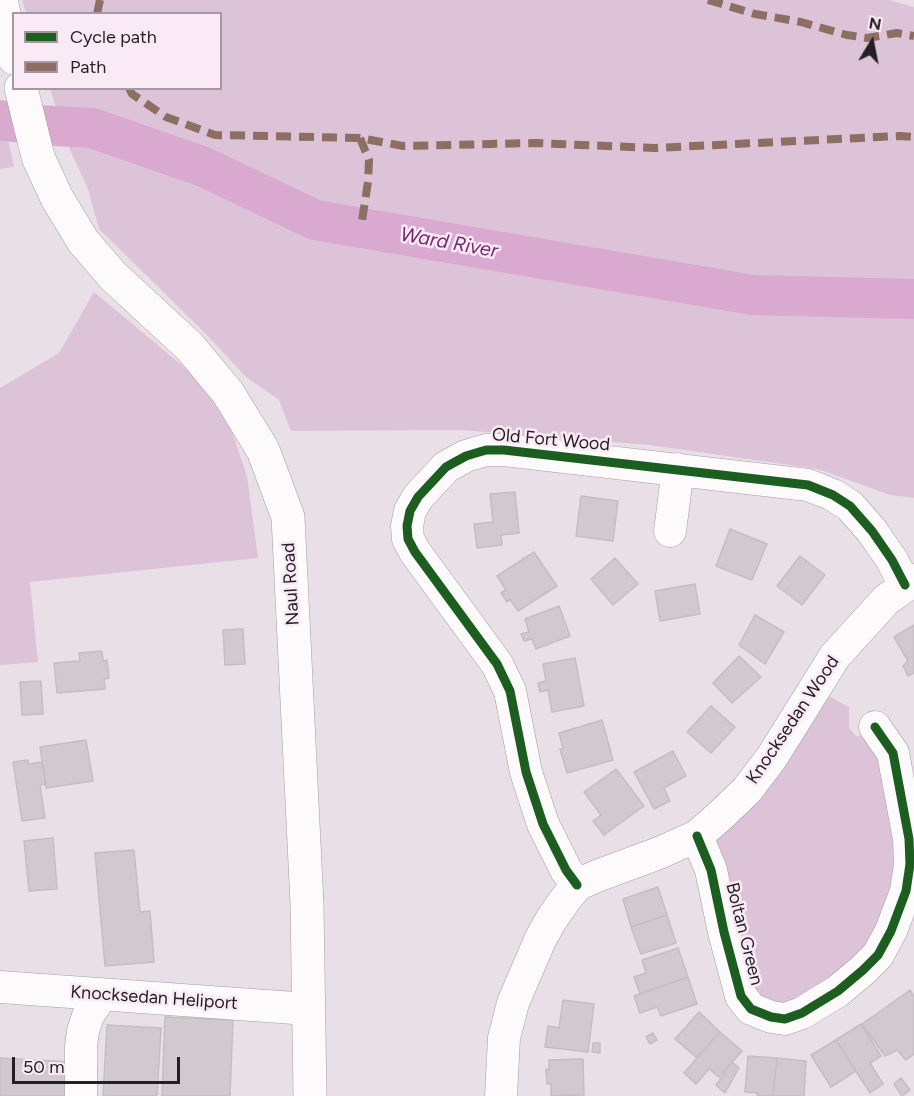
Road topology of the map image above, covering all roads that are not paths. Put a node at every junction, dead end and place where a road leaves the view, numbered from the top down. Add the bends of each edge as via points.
1 (2, 0) edge
2 (11, 50) edge
3 (21, 90) edge
4 (678, 469) junction
5 (670, 531) dead end
6 (910, 582) edge
7 (875, 727) dead end
8 (697, 836) junction
9 (577, 885) junction
10 (0, 987) edge
11 (102, 994) junction
12 (308, 1009) junction
13 (81, 1096) edge
14 (310, 1096) edge
15 (501, 1096) edge

1 - 2 main road
3 - 12 main road, Naul Road via 38,157 83,241 113,276 190,347 228,393 263,450 288,517 307,904
4 - 5 street
4 - 6 street, Old Fort Wood via 808,485 833,495 850,506
4 - 9 street, Old Fort Wood via 486,450 446,467 410,511 408,539 415,552 497,664 510,691 526,772 543,824
6 - 8 street, Knocksedan Wood via 885,600 835,656 747,790
7 - 8 street, Boltan Green via 893,753 909,839 906,891 878,955 802,1013 785,1019 771,1017 751,1009 741,996 711,870
8 - 9 street, Knocksedan Wood
9 - 15 street via 551,920 513,1004 504,1038
10 - 11 street, Knocksedan Heliport
11 - 12 street, Knocksedan Heliport
11 - 13 street via 83,1031
12 - 14 main road, Naul Road

